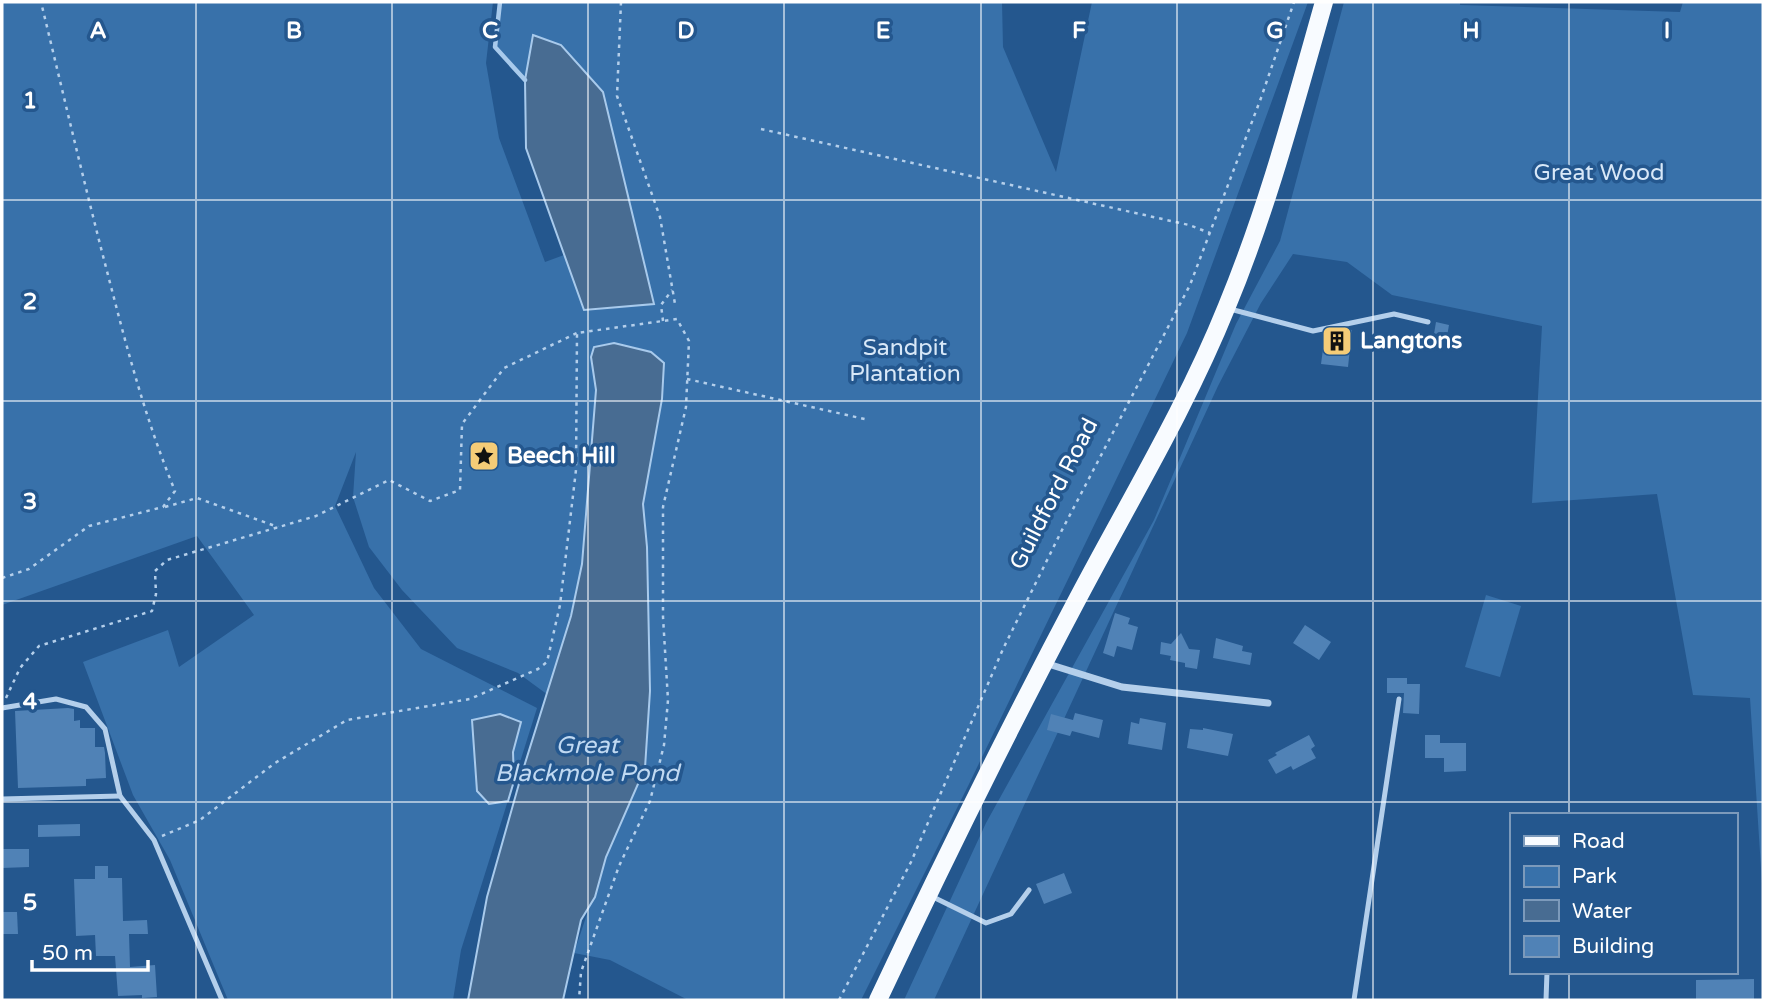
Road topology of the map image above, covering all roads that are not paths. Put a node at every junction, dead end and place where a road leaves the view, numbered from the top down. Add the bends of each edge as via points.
1 (1324, 2) edge
2 (1227, 308) junction
3 (1428, 322) dead end
4 (1045, 663) junction
5 (1399, 699) dead end
6 (1268, 703) dead end
7 (2, 708) edge
8 (120, 796) junction
9 (2, 799) edge
10 (1029, 890) dead end
11 (928, 894) junction
12 (1547, 974) edge
13 (222, 1000) edge
14 (878, 1000) edge
15 (1354, 1000) edge
16 (1546, 1000) edge

1 - 2 main road via 1258,226
2 - 3 lane via 1312,331 1394,314
2 - 4 main road via 1188,395
4 - 6 street via 1122,687
4 - 11 main road
5 - 15 lane
7 - 8 lane via 56,699 86,707 105,729
8 - 9 lane
8 - 13 lane via 154,840
10 - 11 lane via 1011,914 986,923
11 - 14 main road
12 - 16 lane

